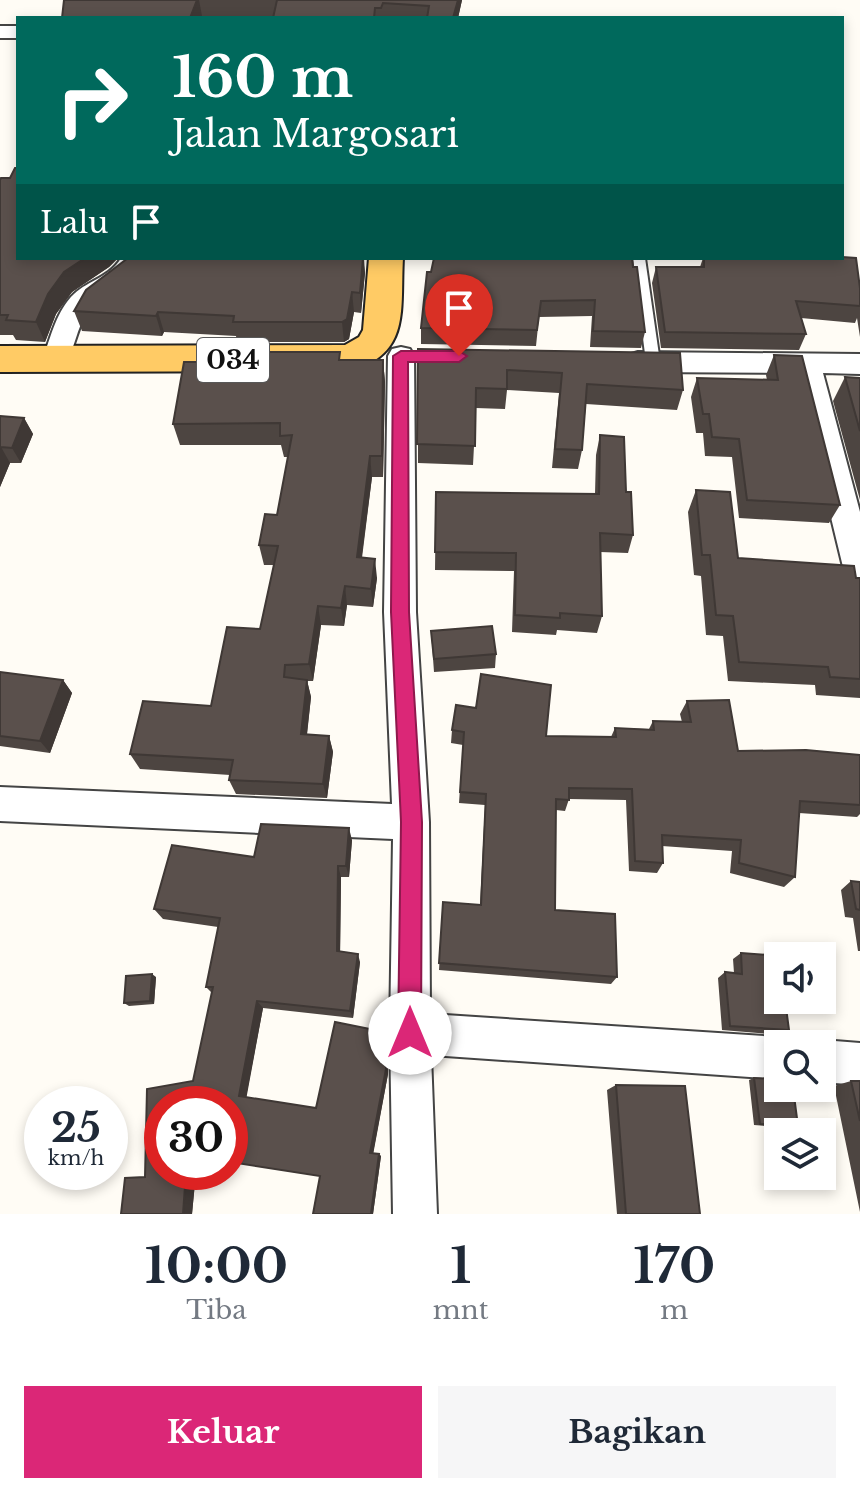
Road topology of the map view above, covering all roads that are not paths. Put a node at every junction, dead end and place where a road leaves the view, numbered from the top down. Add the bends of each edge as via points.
1 (132, 260) edge
2 (386, 260) edge
3 (639, 260) edge
4 (399, 353) junction
5 (56, 358) junction
6 (0, 359) edge
7 (609, 361) edge
8 (653, 362) junction
9 (807, 364) junction
10 (860, 364) edge
11 (858, 557) edge
12 (0, 804) edge
13 (411, 822) junction
14 (410, 1033) junction
15 (764, 1057) edge
16 (836, 1062) edge
17 (860, 1064) edge
18 (415, 1214) edge

1 - 5 street via 119,279 76,308
2 - 4 main road via 381,330
3 - 8 lane
4 - 5 main road, 034 via 351,358
4 - 13 street via 400,612
5 - 6 main road, 034
7 - 8 street
8 - 9 street
9 - 10 street
9 - 11 street
12 - 13 street
13 - 14 street
14 - 15 street
14 - 18 street
16 - 17 street

